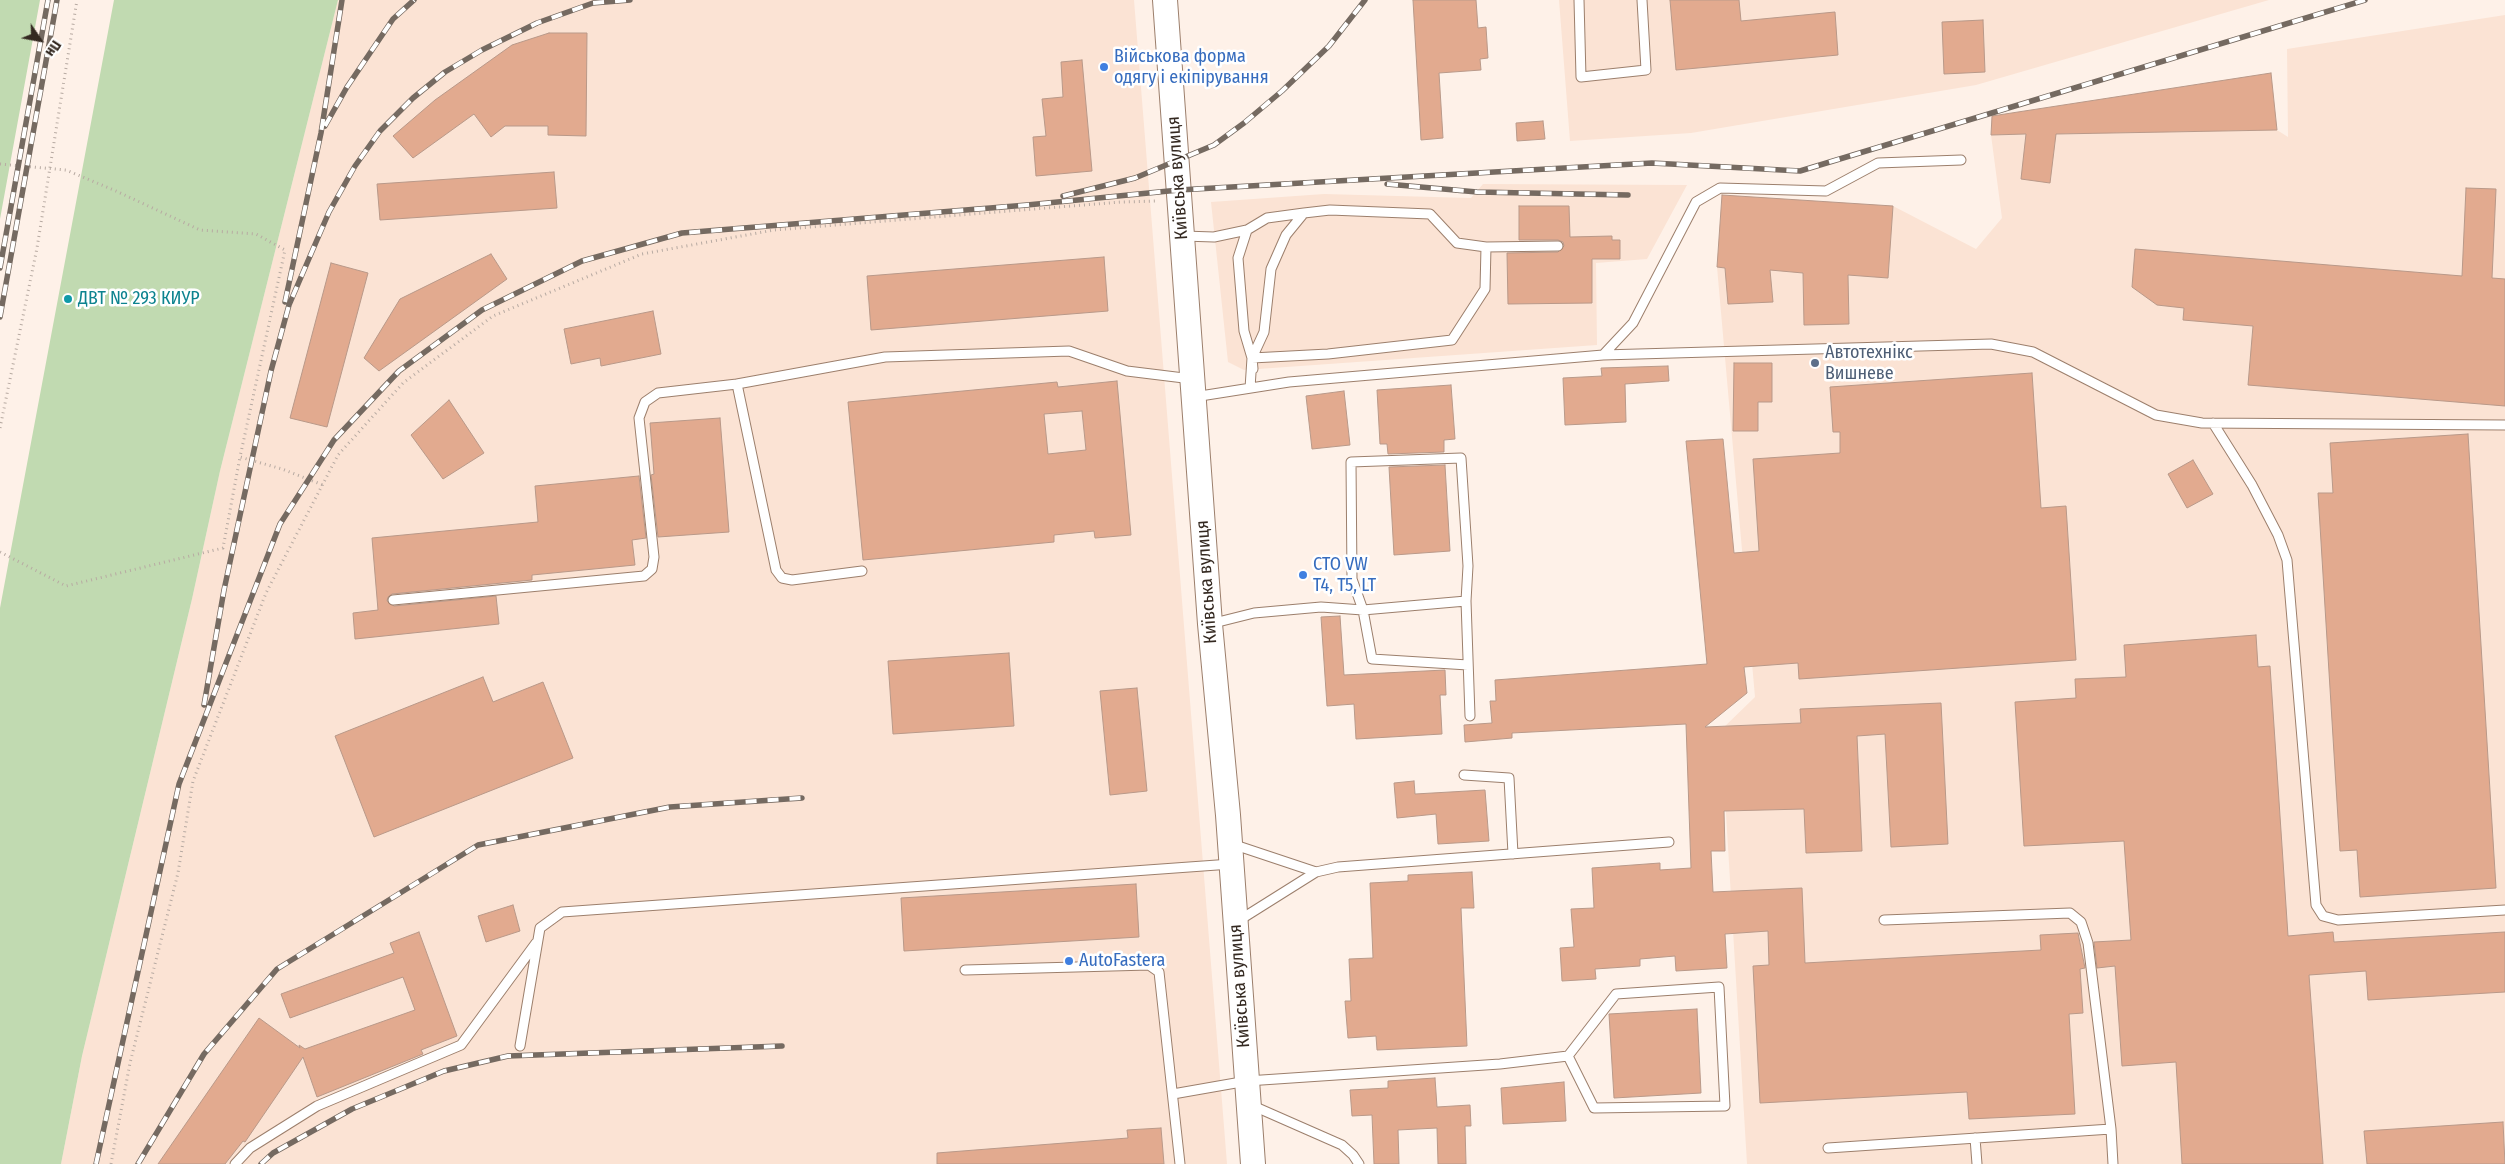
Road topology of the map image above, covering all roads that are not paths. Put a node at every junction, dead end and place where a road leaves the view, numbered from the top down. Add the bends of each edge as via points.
1 (1165, 0) edge
2 (1579, 0) edge
3 (1642, 0) edge
4 (1961, 160) dead end
5 (1304, 212) junction
6 (1247, 230) junction
7 (1183, 236) junction
8 (1558, 246) dead end
9 (1486, 247) junction
10 (1603, 355) junction
11 (1252, 358) junction
12 (737, 384) junction
13 (1193, 388) junction
14 (1250, 388) junction
15 (2214, 423) junction
16 (2505, 425) edge
17 (862, 570) dead end
18 (393, 600) dead end
19 (1466, 601) junction
20 (1363, 610) junction
21 (1210, 624) junction
22 (1468, 665) junction
23 (1470, 716) dead end
24 (1464, 775) dead end
25 (1669, 842) dead end
26 (1231, 854) junction
27 (1513, 854) junction
28 (1316, 872) junction
29 (2505, 910) edge
30 (1884, 920) dead end
31 (1236, 923) junction
32 (538, 940) junction
33 (965, 970) dead end
34 (520, 1046) dead end
35 (1568, 1056) junction
36 (1248, 1093) junction
37 (1173, 1094) junction
38 (2111, 1130) junction
39 (1975, 1138) junction
40 (1828, 1148) dead end
41 (235, 1164) edge
42 (1180, 1164) edge
43 (1253, 1164) edge
44 (1359, 1164) edge
45 (1978, 1164) edge
46 (2113, 1164) edge

1 - 7 main road, Київська вулиця
2 - 3 lane via 1581,77 1646,70
4 - 10 lane via 1878,162 1826,190 1720,188 1696,202 1634,323
5 - 6 lane via 1267,218
5 - 9 lane via 1430,214 1457,243
5 - 11 lane via 1286,235 1272,269 1264,332
6 - 7 lane via 1214,237
6 - 11 lane via 1238,258 1244,331
7 - 13 main road, Київська вулиця
8 - 9 lane
9 - 11 lane via 1485,289 1452,340 1328,354
10 - 14 lane
10 - 15 lane via 1991,344 2033,352 2156,415
11 - 14 lane
12 - 13 lane via 885,357 1069,351
12 - 17 lane via 776,570 782,578 792,580
12 - 18 lane via 658,393 645,402 639,418 654,557 652,569 644,576
13 - 14 lane
13 - 21 main road, Київська вулиця
15 - 16 lane
15 - 29 lane via 2252,485 2287,560 2316,905 2323,916 2338,920
19 - 20 lane
19 - 20 lane via 1468,566 1461,458 1352,462 1352,579
19 - 22 lane
20 - 21 lane via 1321,607 1254,613
20 - 22 lane via 1372,659
21 - 26 main road, Київська вулиця
22 - 23 lane
24 - 27 lane via 1509,778
25 - 27 lane
26 - 28 lane
26 - 31 main road, Київська вулиця
26 - 32 lane via 562,912 540,928
27 - 28 lane via 1338,867
28 - 31 lane
30 - 38 lane via 2070,913 2081,922 2088,943
31 - 36 main road, Київська вулиця
32 - 34 lane
32 - 41 lane via 461,1044 318,1106 250,1148
33 - 37 lane via 1149,965 1159,972
35 - 35 lane via 1594,1108 1725,1106 1719,987 1616,994
35 - 36 lane
36 - 37 lane
36 - 43 main road, Київська вулиця
36 - 44 lane via 1342,1145
37 - 42 lane
38 - 39 lane
38 - 46 lane
39 - 40 lane
39 - 45 lane

